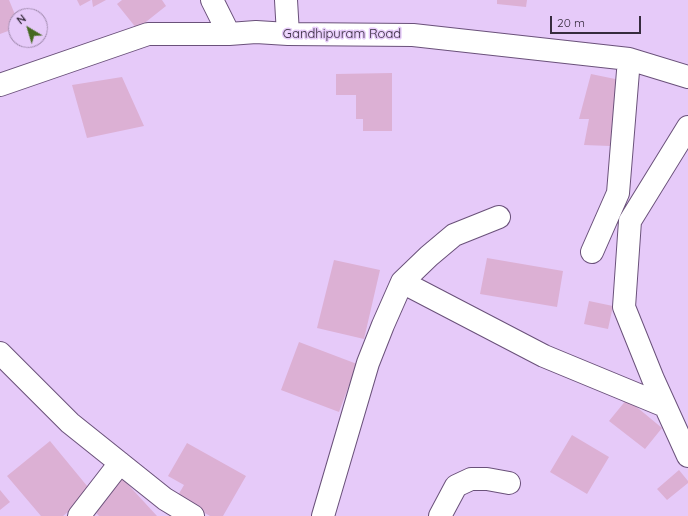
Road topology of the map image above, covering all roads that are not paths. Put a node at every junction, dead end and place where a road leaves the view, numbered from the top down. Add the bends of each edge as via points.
1 (212, 0) edge
2 (286, 0) edge
3 (229, 34) junction
4 (288, 34) junction
5 (629, 59) junction
6 (688, 77) edge
7 (0, 86) edge
8 (688, 127) edge
9 (499, 217) dead end
10 (592, 252) dead end
11 (402, 282) junction
12 (0, 353) edge
13 (665, 406) junction
14 (688, 456) edge
15 (120, 463) junction
16 (509, 483) dead end
17 (80, 516) edge
18 (193, 516) edge
19 (323, 516) edge
20 (440, 516) edge

1 - 3 street
2 - 4 street
3 - 4 street, Gandhipuram Road
3 - 7 street, Gandhipuram Road via 148,34
4 - 5 street, Gandhipuram Road via 413,34
5 - 6 street, Gandhipuram Road
5 - 10 street via 618,193
8 - 13 street via 630,221 624,307
9 - 11 street via 454,235
11 - 13 street via 544,356
11 - 19 street via 368,363
12 - 15 street via 70,423
13 - 14 street
15 - 17 street
15 - 18 street via 164,499
16 - 20 street via 471,479 456,486

